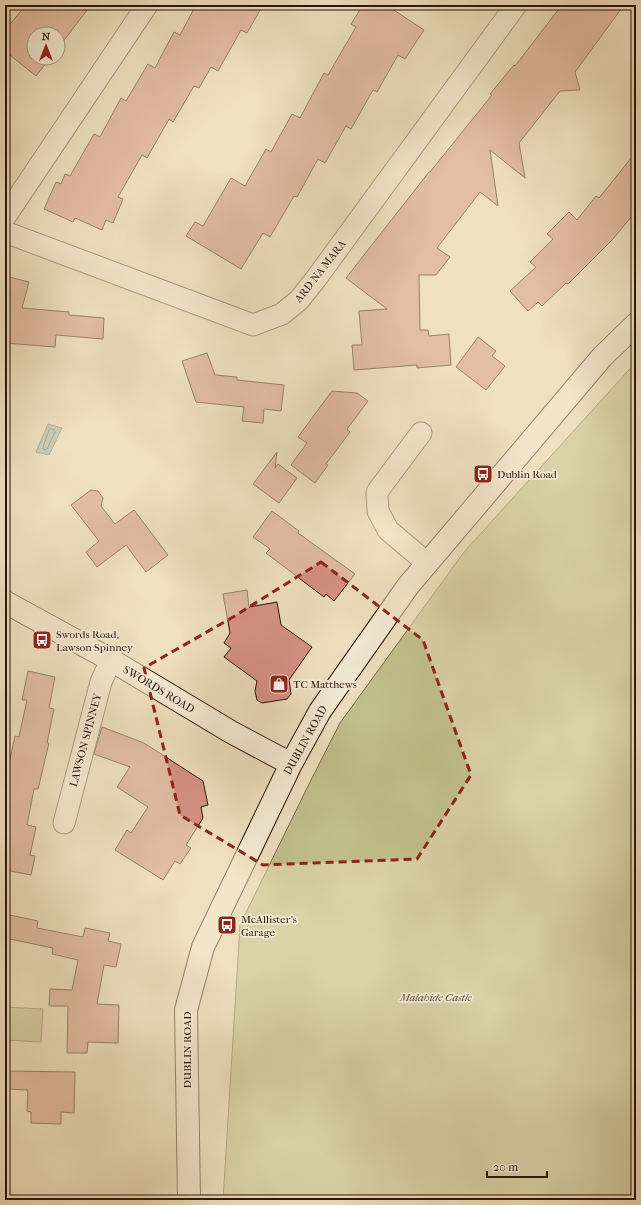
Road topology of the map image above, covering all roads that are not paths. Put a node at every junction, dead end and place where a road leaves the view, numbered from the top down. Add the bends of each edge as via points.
1 (147, 5) edge
2 (516, 5) edge
3 (5, 217) edge
4 (5, 232) edge
5 (636, 324) edge
6 (421, 433) dead end
7 (427, 563) junction
8 (5, 602) edge
9 (111, 660) junction
10 (291, 764) junction
11 (64, 823) dead end
12 (189, 1200) edge

1 - 3 street
2 - 4 street, ARD NA MARA via 315,280 299,300 282,314 254,325
5 - 7 main road, DUBLIN ROAD via 602,357
6 - 7 street via 377,492 378,511 388,530
7 - 10 main road, DUBLIN ROAD via 320,711
8 - 9 main road, SWORDS ROAD
9 - 10 main road, SWORDS ROAD via 231,732
9 - 11 street, LAWSON SPINNEY via 101,682
10 - 12 main road, DUBLIN ROAD via 203,946 186,1010

